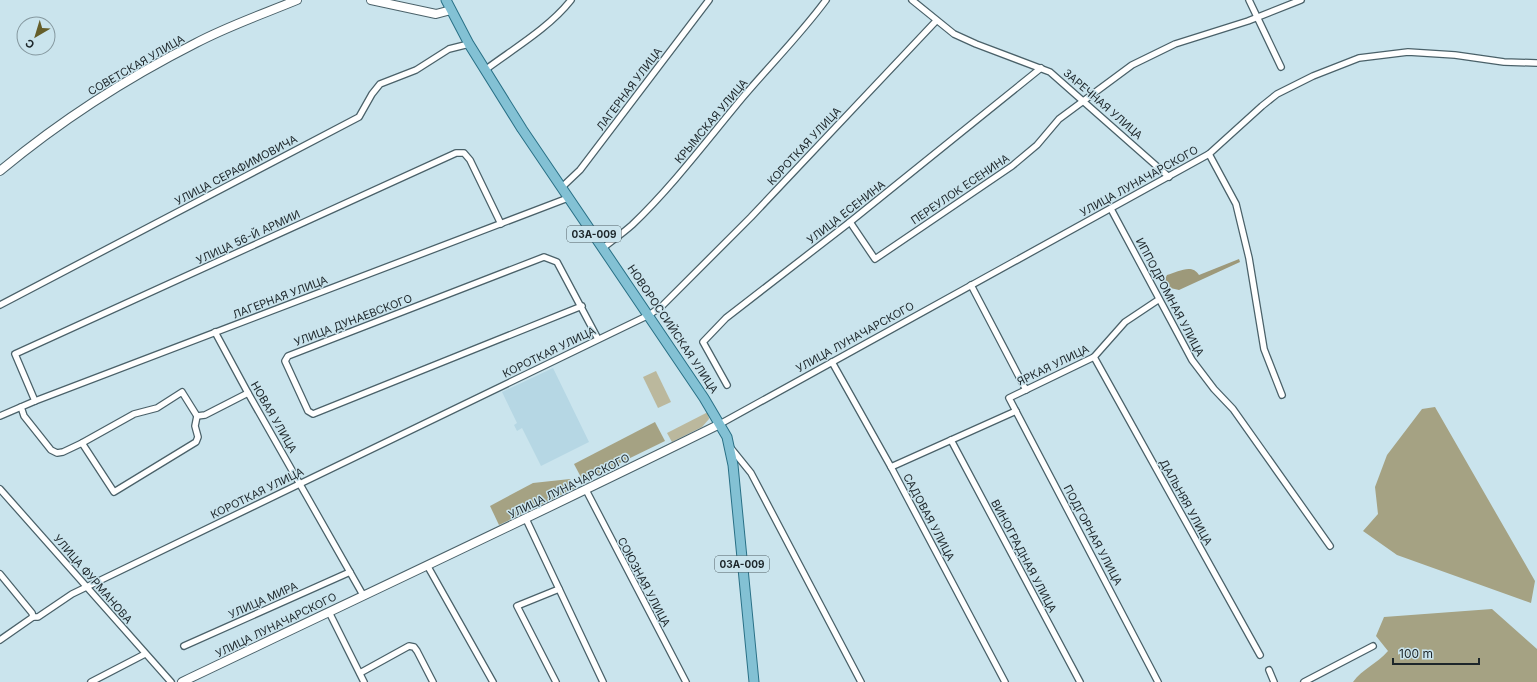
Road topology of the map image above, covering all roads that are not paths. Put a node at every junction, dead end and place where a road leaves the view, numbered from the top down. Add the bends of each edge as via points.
1 (297, 0) edge
2 (371, 0) edge
3 (446, 0) edge
4 (571, 0) edge
5 (709, 0) edge
6 (826, 0) edge
7 (912, 0) edge
8 (1249, 0) edge
9 (1300, 0) edge
10 (451, 10) junction
11 (1256, 18) junction
12 (936, 21) junction
13 (469, 44) junction
14 (1537, 63) edge
15 (1281, 67) dead end
16 (1041, 68) junction
17 (484, 70) junction
18 (1084, 100) junction
19 (1209, 154) junction
20 (0, 171) edge
21 (1169, 177) junction
22 (561, 188) junction
23 (568, 198) junction
24 (1111, 209) junction
25 (850, 222) junction
26 (501, 224) junction
27 (603, 248) junction
28 (971, 285) junction
29 (1158, 300) junction
30 (0, 305) edge
31 (582, 306) junction
32 (649, 315) junction
33 (215, 332) junction
34 (598, 339) junction
35 (1094, 357) junction
36 (832, 362) junction
37 (726, 386) dead end
38 (1026, 390) junction
39 (248, 393) junction
40 (1282, 395) dead end
41 (1008, 398) joint
42 (35, 401) junction
43 (21, 407) junction
44 (1016, 411) junction
45 (0, 416) edge
46 (197, 416) junction
47 (720, 424) junction
48 (951, 440) junction
49 (82, 443) junction
50 (730, 446) junction
51 (891, 467) junction
52 (300, 483) junction
53 (0, 490) edge
54 (586, 490) junction
55 (526, 519) junction
56 (1330, 546) dead end
57 (427, 565) junction
58 (350, 572) junction
59 (0, 574) edge
60 (87, 588) junction
61 (559, 589) junction
62 (363, 595) junction
63 (329, 612) junction
64 (33, 617) junction
65 (0, 640) edge
66 (184, 646) dead end
67 (1373, 646) dead end
68 (145, 654) junction
69 (1260, 655) dead end
70 (1269, 670) dead end
71 (360, 673) junction
72 (91, 682) edge
73 (172, 682) edge
74 (182, 682) edge
75 (364, 682) edge
76 (433, 682) edge
77 (493, 682) edge
78 (556, 682) edge
79 (603, 682) edge
80 (686, 682) edge
81 (754, 682) edge
82 (861, 682) edge
83 (1005, 682) edge
84 (1080, 682) edge
85 (1158, 682) edge
86 (1274, 682) edge
87 (1304, 682) edge

1 - 20 main road, СОВЕТСКАЯ УЛИЦА via 222,30 176,53 85,107
2 - 10 main road via 436,14
3 - 10 main road, НОВОРОССИЙСКАЯ УЛИЦА / 03А-009
4 - 17 street via 531,38
5 - 22 street, ЛАГЕРНАЯ УЛИЦА via 580,170
6 - 27 street, КРЫМСКАЯ УЛИЦА via 809,24 651,206
7 - 12 street, ЗАРЕЧНАЯ УЛИЦА
8 - 11 street
9 - 11 street
10 - 13 main road, НОВОРОССИЙСКАЯ УЛИЦА / 03А-009
11 - 15 street
11 - 18 street via 1175,44 1132,65
12 - 16 street, ЗАРЕЧНАЯ УЛИЦА via 954,34 976,44
12 - 32 street, КОРОТКАЯ УЛИЦА via 751,217 662,306
13 - 17 main road, НОВОРОССИЙСКАЯ УЛИЦА / 03А-009
13 - 30 street, УЛИЦА СЕРАФИМОВИЧА via 449,49 416,70 380,84 359,117
14 - 19 street, УЛИЦА ЛУНАЧАРСКОГО via 1408,52 1359,58 1313,76 1277,94
16 - 18 street, ЗАРЕЧНАЯ УЛИЦА via 1050,72
16 - 25 street, УЛИЦА ЕСЕНИНА
17 - 22 main road, НОВОРОССИЙСКАЯ УЛИЦА / 03А-009
18 - 21 street, ЗАРЕЧНАЯ УЛИЦА
18 - 25 street, ПЕРЕУЛОК ЕСЕНИНА via 1059,119 1038,145 1012,166 875,259
19 - 21 street, УЛИЦА ЛУНАЧАРСКОГО
19 - 40 street via 1236,204 1249,258 1264,349
21 - 24 street, УЛИЦА ЛУНАЧАРСКОГО
22 - 23 main road, НОВОРОССИЙСКАЯ УЛИЦА / 03А-009
23 - 26 street, ЛАГЕРНАЯ УЛИЦА
23 - 27 main road, НОВОРОССИЙСКАЯ УЛИЦА / 03А-009
24 - 28 street, УЛИЦА ЛУНАЧАРСКОГО
24 - 29 street, ИППОДРОМНАЯ УЛИЦА
25 - 37 street, УЛИЦА ЕСЕНИНА via 726,318 703,342
26 - 33 street, ЛАГЕРНАЯ УЛИЦА
26 - 42 street, УЛИЦА 56-Й АРМИИ via 470,160 464,153 456,153 15,354
27 - 32 main road, НОВОРОССИЙСКАЯ УЛИЦА / 03А-009
28 - 36 street, УЛИЦА ЛУНАЧАРСКОГО
28 - 38 street
29 - 35 street, ЯРКАЯ УЛИЦА via 1125,322
29 - 56 street, ИППОДРОМНАЯ УЛИЦА via 1192,360 1233,409
31 - 31 street, УЛИЦА ДУНАЕВСКОГО via 557,262 544,257 288,356 285,361 308,411 313,414
31 - 34 street
32 - 34 street, КОРОТКАЯ УЛИЦА
32 - 47 main road, НОВОРОССИЙСКАЯ УЛИЦА / 03А-009
33 - 39 street, НОВАЯ УЛИЦА
33 - 42 street, ЛАГЕРНАЯ УЛИЦА
34 - 52 street, КОРОТКАЯ УЛИЦА
35 - 38 street, ЯРКАЯ УЛИЦА
35 - 69 street, ДАЛЬНЯЯ УЛИЦА
36 - 47 street, УЛИЦА ЛУНАЧАРСКОГО
36 - 51 street, САДОВАЯ УЛИЦА
38 - 41 street, ЯРКАЯ УЛИЦА
39 - 46 street via 205,415
39 - 52 street, НОВАЯ УЛИЦА
41 - 44 street, ПОДГОРНАЯ УЛИЦА
42 - 43 street, ЛАГЕРНАЯ УЛИЦА
43 - 45 street, ЛАГЕРНАЯ УЛИЦА
43 - 49 street via 24,416 51,450 63,452
44 - 48 street
44 - 85 street, ПОДГОРНАЯ УЛИЦА
46 - 49 street via 182,392 157,408 134,414
46 - 49 street via 196,442 114,492
47 - 50 main road, НОВОРОССИЙСКАЯ УЛИЦА / 03А-009
47 - 54 main road, УЛИЦА ЛУНАЧАРСКОГО
48 - 51 street
48 - 84 street, ВИНОГРАДНАЯ УЛИЦА
50 - 81 main road, 03А-009
50 - 82 street, НОВОРОССИЙСКАЯ УЛИЦА via 751,473
51 - 83 street, САДОВАЯ УЛИЦА
52 - 58 street, НОВАЯ УЛИЦА
52 - 60 street, КОРОТКАЯ УЛИЦА
53 - 60 street, УЛИЦА ФУРМАНОВА
54 - 55 main road, УЛИЦА ЛУНАЧАРСКОГО
54 - 80 street, СОЮЗНАЯ УЛИЦА
55 - 57 main road, УЛИЦА ЛУНАЧАРСКОГО
55 - 61 street
57 - 62 main road, УЛИЦА ЛУНАЧАРСКОГО
57 - 77 street
58 - 62 street, НОВАЯ УЛИЦА
58 - 66 street, УЛИЦА МИРА
59 - 64 street
60 - 64 street, КОРОТКАЯ УЛИЦА via 72,594 38,617
60 - 68 street, УЛИЦА ФУРМАНОВА
61 - 78 street via 517,606
61 - 79 street
62 - 63 main road, УЛИЦА ЛУНАЧАРСКОГО
63 - 71 street
63 - 74 main road, УЛИЦА ЛУНАЧАРСКОГО
64 - 65 street, КОРОТКАЯ УЛИЦА
67 - 87 street
68 - 72 street
68 - 73 street, УЛИЦА ФУРМАНОВА
70 - 86 street
71 - 75 street
71 - 76 street via 409,646 414,647

